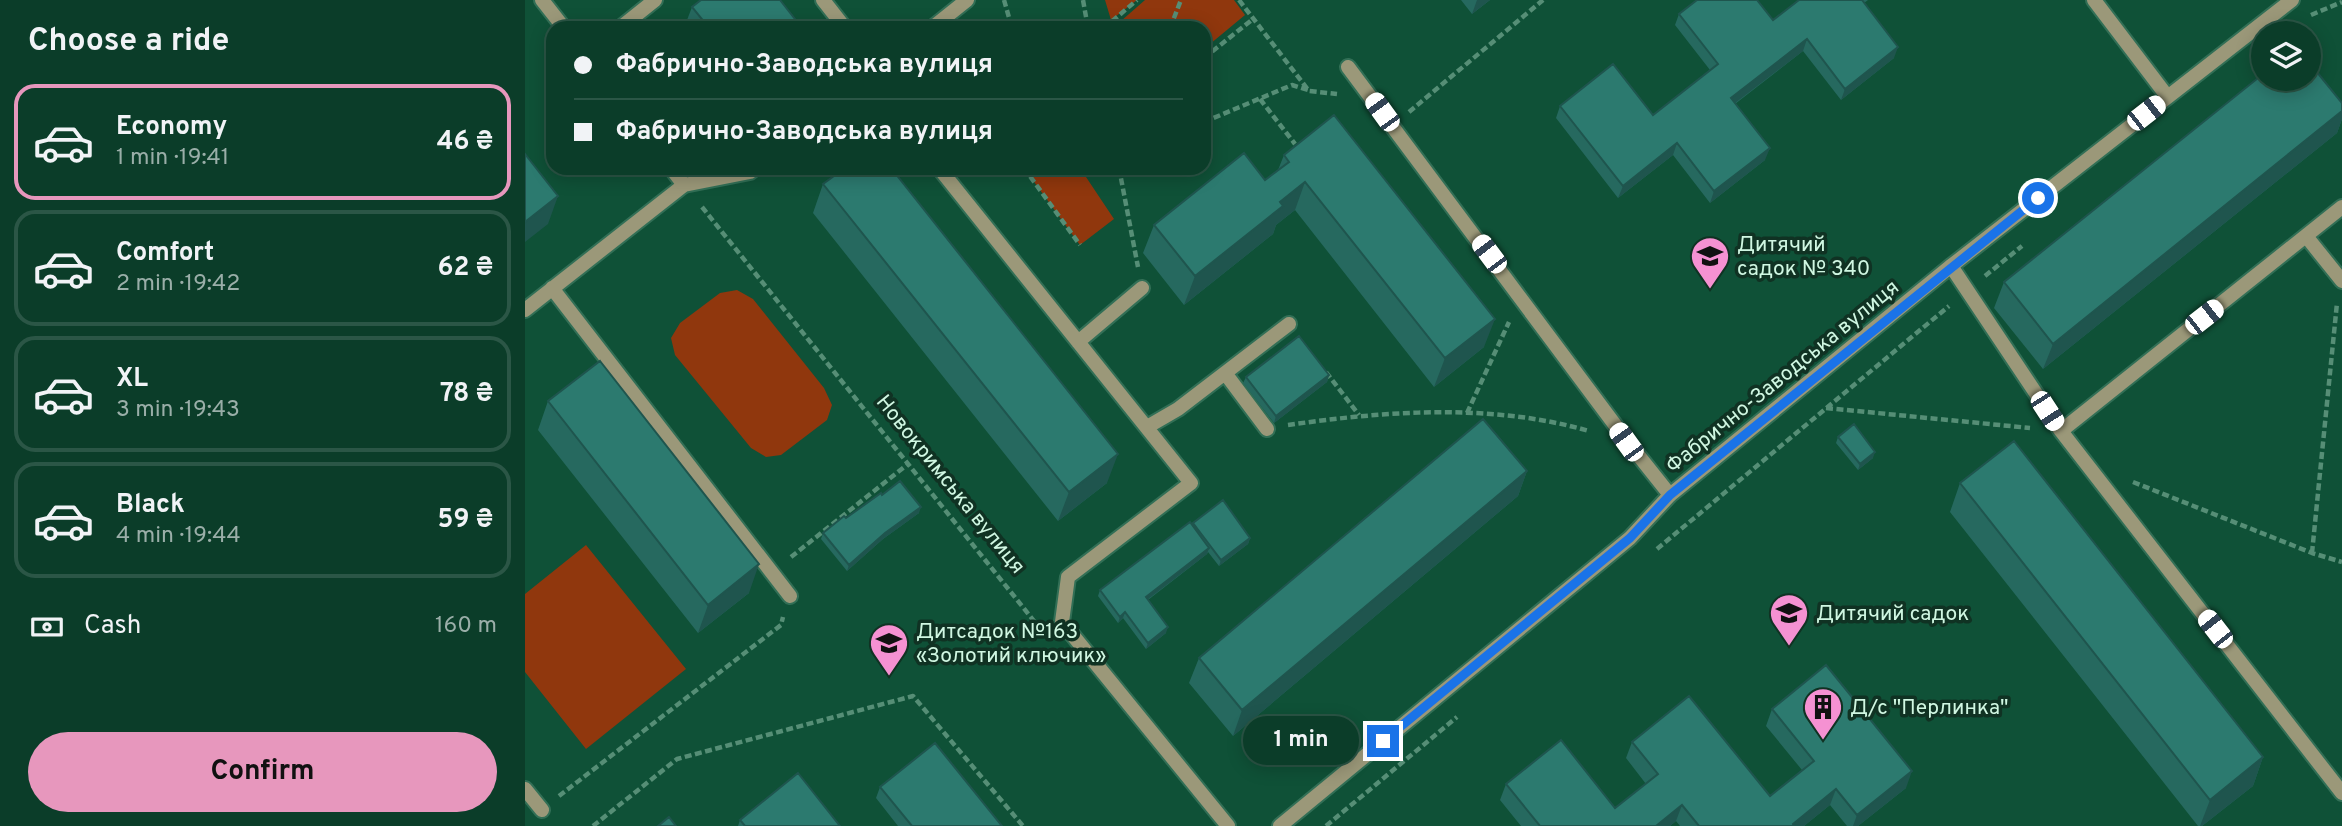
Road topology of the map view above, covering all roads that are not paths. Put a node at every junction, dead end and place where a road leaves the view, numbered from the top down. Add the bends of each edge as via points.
1 (542, 0) edge
2 (655, 0) edge
3 (823, 0) edge
4 (967, 0) edge
5 (2094, 0) edge
6 (2292, 0) edge
7 (558, 21) edge
8 (629, 21) edge
9 (840, 21) edge
10 (941, 21) edge
11 (1347, 68) dead end
12 (2167, 96) junction
13 (676, 175) edge
14 (735, 175) edge
15 (945, 175) edge
16 (684, 185) junction
17 (2342, 207) edge
18 (2306, 236) junction
19 (1951, 266) junction
20 (2341, 280) edge
21 (552, 288) junction
22 (1142, 288) road end
23 (525, 310) edge
24 (1289, 324) dead end
25 (1077, 342) junction
26 (1225, 373) junction
27 (1147, 428) junction
28 (1267, 429) road end
29 (2061, 431) junction
30 (1670, 495) junction
31 (790, 596) road end
32 (525, 789) edge
33 (2342, 793) edge
34 (542, 810) road end
35 (1228, 826) edge
36 (1280, 826) edge

1 - 7 street
2 - 8 street
3 - 9 street
4 - 10 street
5 - 12 street
6 - 12 street, Фабрично-Заводська вулиця
11 - 30 street
12 - 19 street, Фабрично-Заводська вулиця
13 - 16 street
14 - 16 street
15 - 25 street
16 - 21 street
17 - 18 street
18 - 20 street
18 - 29 street
19 - 29 street
19 - 30 street, Фабрично-Заводська вулиця
21 - 23 street
21 - 31 street
22 - 25 street
24 - 26 street
25 - 27 street
26 - 27 street
26 - 28 street
27 - 35 street via 1191,483 1069,577 1062,622
29 - 33 street
30 - 36 street, Фабрично-Заводська вулиця via 1630,538
32 - 34 street

